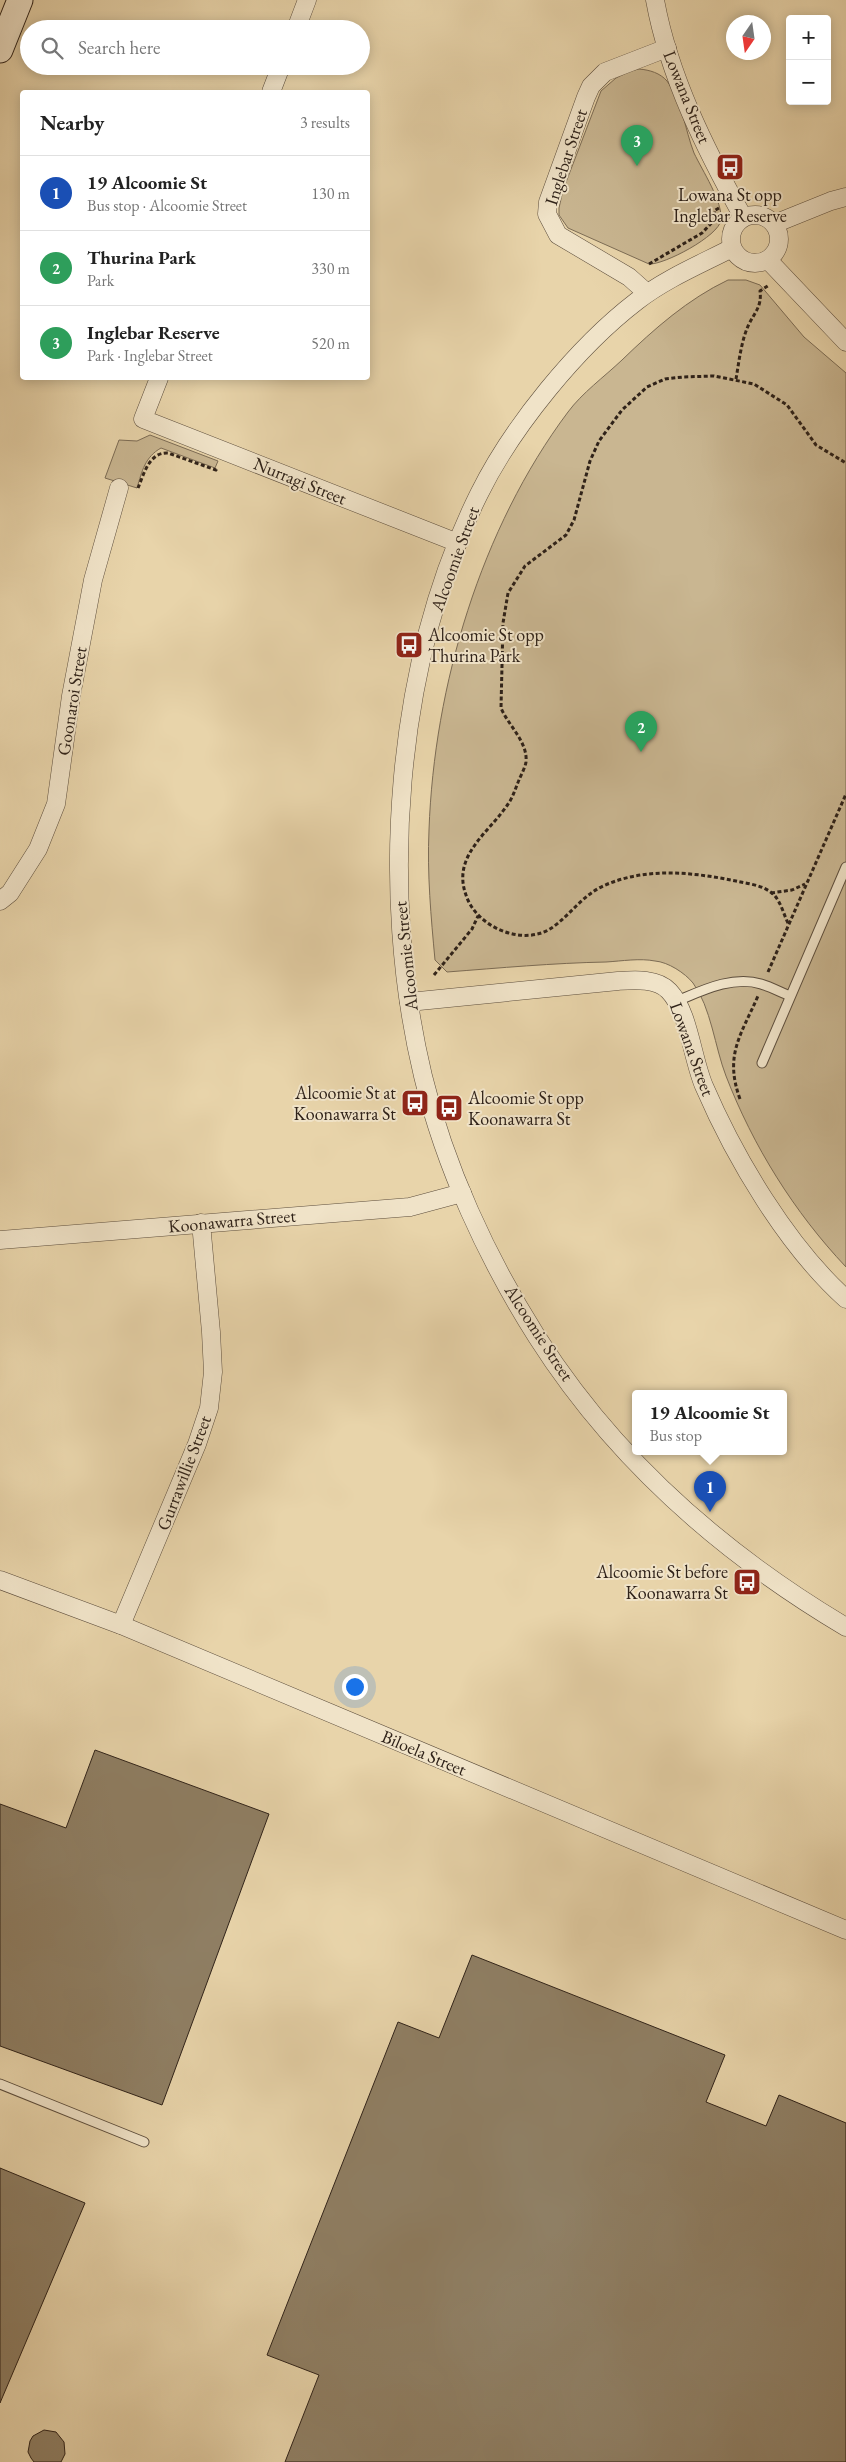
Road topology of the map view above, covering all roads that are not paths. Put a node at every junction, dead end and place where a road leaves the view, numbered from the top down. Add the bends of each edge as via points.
1 (20, 0) edge
2 (307, 0) edge
3 (655, 0) edge
4 (299, 20) edge
5 (667, 48) junction
6 (0, 50) edge
7 (278, 75) edge
8 (272, 90) edge
9 (846, 197) edge
10 (743, 218) junction
11 (774, 224) junction
12 (732, 248) junction
13 (768, 260) junction
14 (647, 293) junction
15 (846, 342) edge
16 (158, 380) edge
17 (119, 488) dead end
18 (458, 544) junction
19 (846, 868) edge
20 (0, 901) edge
21 (790, 996) junction
22 (677, 1001) junction
23 (409, 1002) junction
24 (762, 1063) dead end
25 (462, 1193) junction
26 (201, 1223) junction
27 (0, 1240) edge
28 (846, 1299) edge
29 (0, 1580) edge
30 (121, 1625) junction
31 (846, 1627) edge
32 (846, 1930) edge
33 (0, 2084) edge
34 (144, 2142) dead end

1 - 6 main road
2 - 4 street
3 - 5 street, Lowana Street
5 - 10 street, Lowana Street via 696,123
5 - 14 street, Inglebar Street via 605,72 594,82 548,202 547,214 558,235 629,277
7 - 8 street
9 - 11 street
10 - 11 street via 759,215
10 - 12 street via 732,229
11 - 13 street via 780,237 779,245
12 - 13 street via 740,259 747,262 755,264
12 - 14 street, Alcoomie Street
13 - 15 street
14 - 18 street, Alcoomie Street via 602,332 533,410 500,455
16 - 18 street, Nurragi Street via 143,419
17 - 20 street, Goonaroi Street via 93,580 71,696 56,804 38,849 10,893
18 - 23 street, Alcoomie Street via 427,639 403,772 398,843 402,957
19 - 21 lane
21 - 22 lane via 763,985 740,982 718,985
21 - 24 lane
22 - 23 street, Lowana Street via 668,989 637,980
22 - 28 street, Lowana Street via 704,1085 749,1174 805,1254
23 - 25 street, Alcoomie Street via 423,1078
25 - 26 street, Koonawarra Street via 410,1207
25 - 31 street, Alcoomie Street via 492,1256 538,1338 595,1417 635,1462 703,1526 763,1574
26 - 27 street, Koonawarra Street
26 - 30 street, Gurrawillie Street via 213,1372 209,1408
29 - 30 street, Biloela Street
30 - 32 street, Biloela Street
33 - 34 lane

